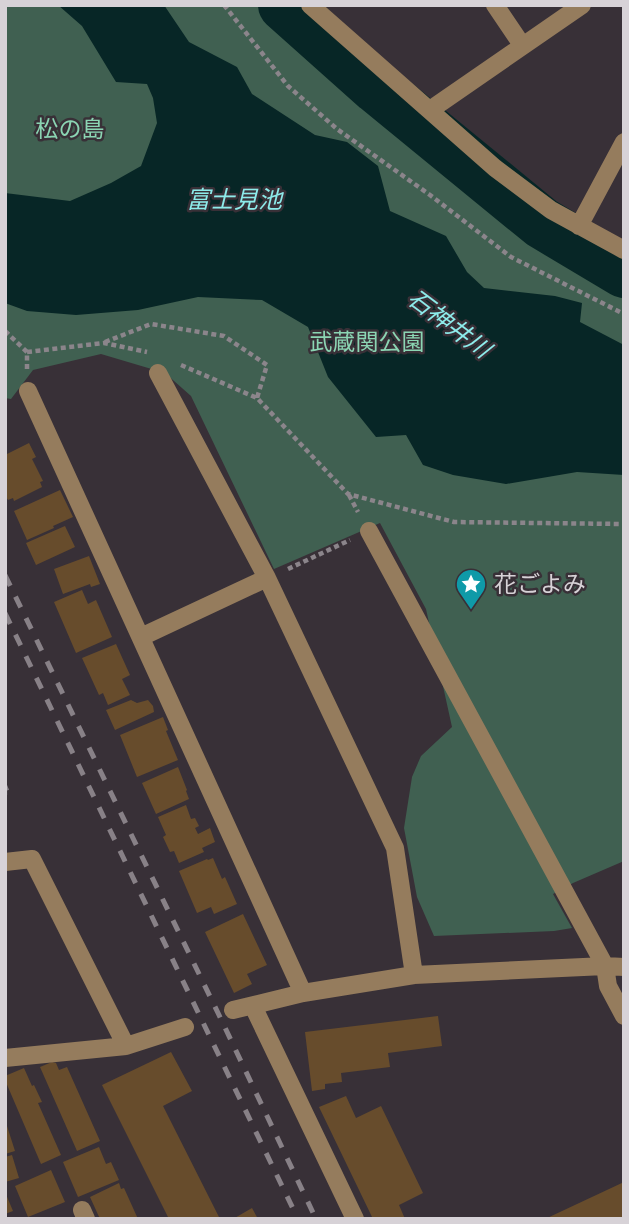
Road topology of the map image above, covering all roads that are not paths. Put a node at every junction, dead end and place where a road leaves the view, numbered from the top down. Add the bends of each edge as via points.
1 (310, 5) edge
2 (495, 5) edge
3 (582, 5) edge
4 (522, 45) junction
5 (430, 110) junction
6 (624, 142) edge
7 (579, 226) junction
8 (624, 250) edge
9 (158, 373) dead end
10 (28, 391) dead end
11 (369, 531) road end
12 (267, 578) junction
13 (141, 637) junction
14 (5, 862) edge
15 (605, 967) junction
16 (624, 967) edge
17 (414, 975) junction
18 (303, 993) junction
19 (253, 1006) junction
20 (233, 1010) dead end
21 (624, 1016) edge
22 (185, 1027) dead end
23 (125, 1046) junction
24 (5, 1058) edge
25 (355, 1219) edge

1 - 5 street
2 - 4 street
3 - 4 street
4 - 5 street
5 - 7 street via 495,168
6 - 7 street
7 - 8 street
9 - 12 street
10 - 13 street
11 - 15 street
12 - 13 street
12 - 17 street via 395,848
13 - 18 street
14 - 23 street via 32,859
15 - 16 street
15 - 17 street
15 - 21 street via 608,986
17 - 18 street
18 - 19 street
19 - 20 street
19 - 25 street
22 - 23 street
23 - 24 street

